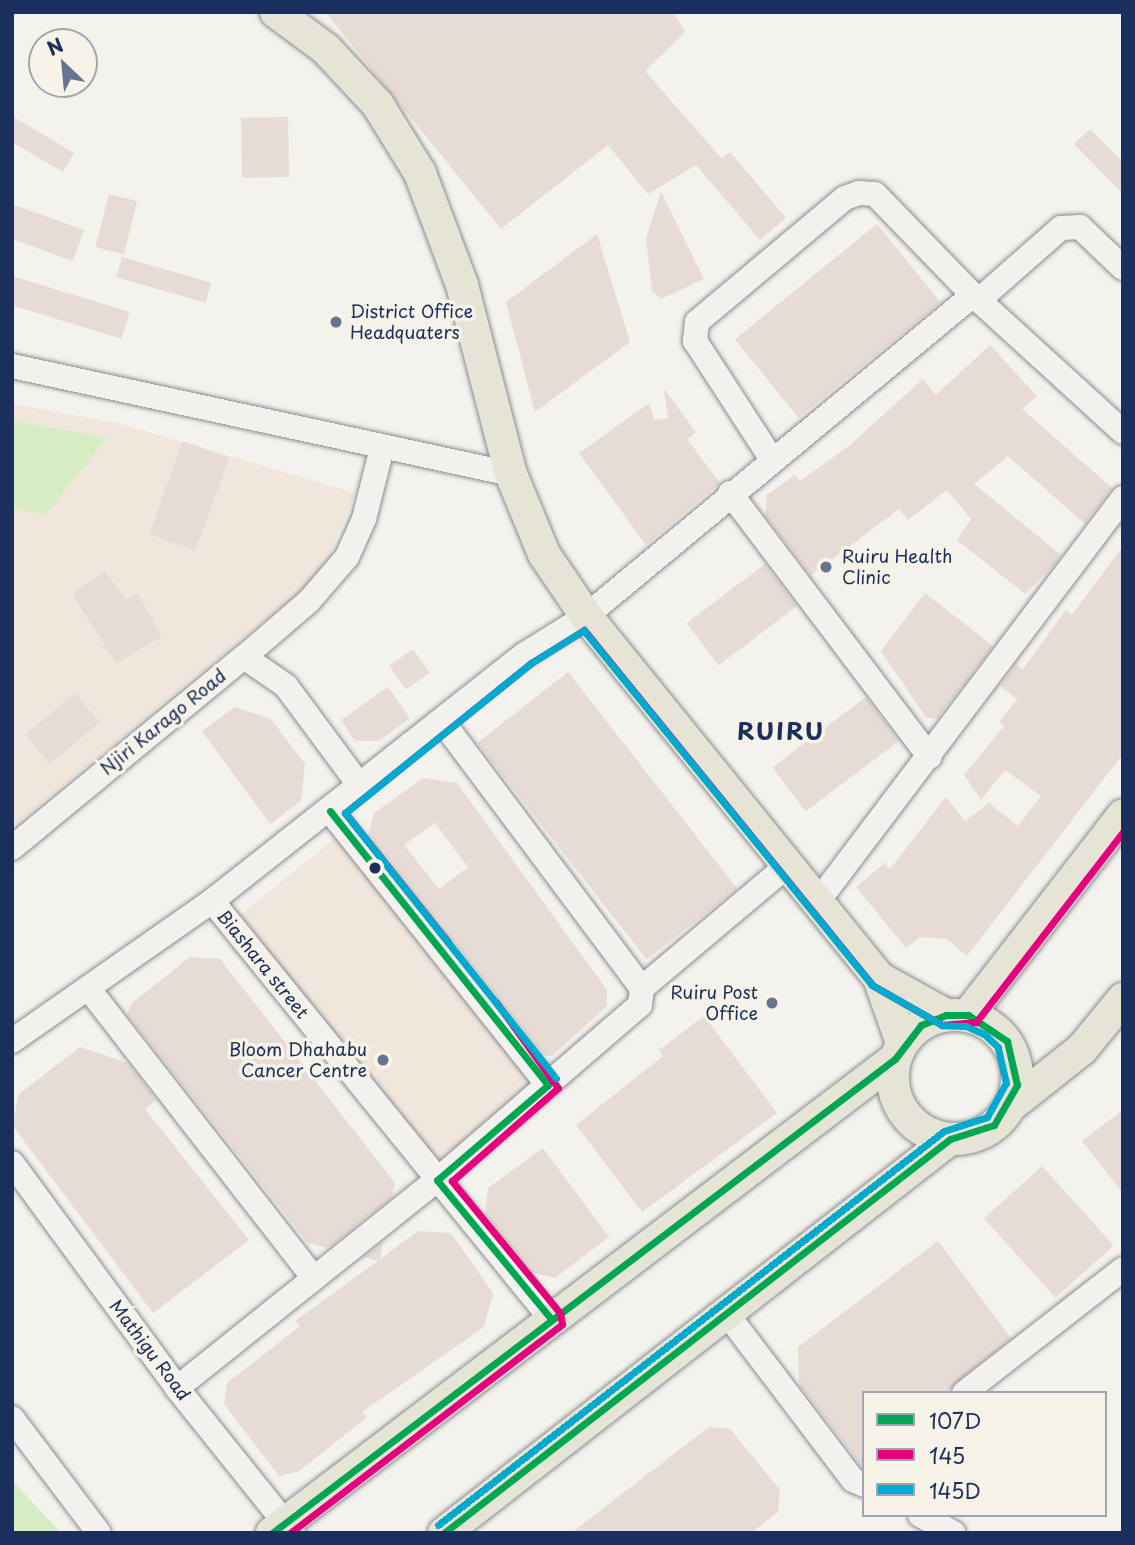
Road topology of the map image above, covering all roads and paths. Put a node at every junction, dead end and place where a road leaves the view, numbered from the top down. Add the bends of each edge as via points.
1 (276, 12) edge
2 (1123, 268) edge
3 (976, 298) junction
4 (12, 366) edge
5 (1123, 432) edge
6 (382, 448) junction
7 (771, 458) junction
8 (511, 474) junction
9 (730, 493) junction
10 (1123, 498) edge
11 (586, 616) junction
12 (244, 657) junction
13 (442, 720) junction
14 (930, 757) junction
15 (360, 786) junction
16 (330, 811) junction
17 (1123, 815) edge
18 (12, 848) edge
19 (787, 866) junction
20 (212, 901) junction
21 (816, 904) junction
22 (879, 978) junction
23 (88, 988) junction
24 (642, 988) junction
25 (1123, 999) edge
26 (957, 1015) junction
27 (12, 1041) edge
28 (898, 1051) junction
29 (548, 1085) junction
30 (1009, 1107) junction
31 (950, 1139) junction
32 (12, 1163) edge
33 (437, 1180) junction
34 (1123, 1269) edge
35 (314, 1278) junction
36 (727, 1314) junction
37 (552, 1320) junction
38 (177, 1388) junction
39 (967, 1391) edge
40 (12, 1418) edge
41 (860, 1479) edge
42 (924, 1517) edge
43 (284, 1530) edge
44 (99, 1533) edge
45 (444, 1533) edge
46 (954, 1533) edge

1 - 8 main road via 326,49 379,105 420,173 462,285
2 - 3 street via 1080,227 1061,228
3 - 5 street
3 - 7 street
3 - 7 street via 875,194 845,198 697,322 695,341
4 - 6 street
6 - 8 street
6 - 12 street via 364,519 347,557 309,601
7 - 9 street
8 - 11 main road via 544,554
9 - 11 street
9 - 14 street
10 - 14 street
11 - 13 street via 525,654
11 - 19 main road
12 - 15 street, Njiri Karago Road via 286,685
12 - 18 street, Njiri Karago Road
13 - 15 street
13 - 24 street
14 - 21 street
15 - 16 street
16 - 20 street
16 - 29 street
17 - 26 main road
19 - 21 main road
19 - 24 street
20 - 23 street
20 - 33 street, Biashara street
21 - 22 main road
22 - 26 main road
22 - 28 main road
23 - 27 street
23 - 35 street
24 - 29 street via 640,1005
25 - 30 main road via 1082,1049
26 - 28 main road via 921,1024
26 - 30 main road via 990,1025 1012,1051 1017,1085
28 - 31 main road via 894,1087 904,1112 916,1126
28 - 37 main road
29 - 33 street
30 - 31 main road via 994,1125 974,1136
31 - 36 main road
32 - 38 street, Mathigu Road
33 - 35 street
33 - 37 street, Biashara street
34 - 39 street
35 - 38 street
36 - 41 street
36 - 45 main road
37 - 43 main road
38 - 43 street, Mathigu Road
40 - 44 street
42 - 46 street

